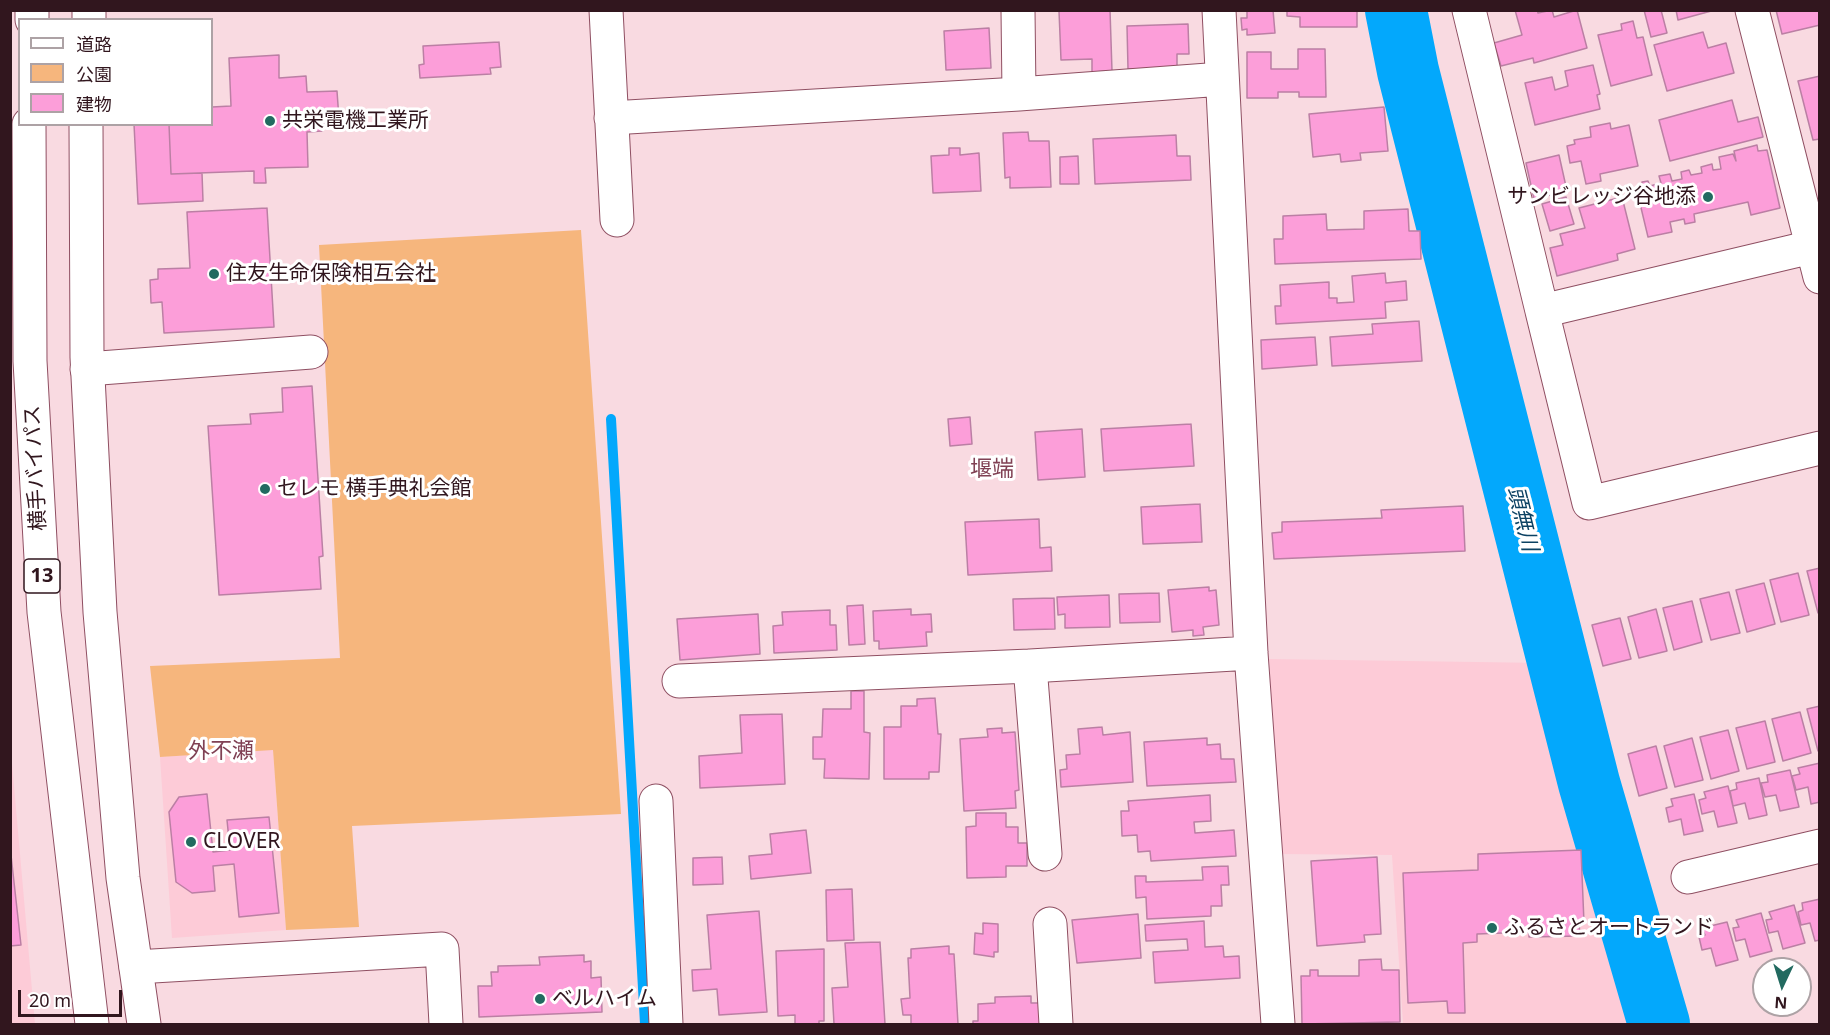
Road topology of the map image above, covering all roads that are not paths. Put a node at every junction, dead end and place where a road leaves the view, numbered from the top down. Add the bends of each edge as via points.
1 (606, 10) edge
2 (1018, 10) edge
3 (1219, 10) edge
4 (1469, 10) edge
5 (1752, 10) edge
6 (1222, 79) junction
7 (1019, 94) junction
8 (611, 118) junction
9 (29, 126) edge
10 (86, 126) edge
11 (617, 220) dead end
12 (1817, 256) edge
13 (1542, 311) junction
14 (311, 352) dead end
15 (20, 361) edge
16 (87, 369) junction
17 (1820, 448) edge
18 (1251, 653) junction
19 (1030, 666) junction
20 (679, 681) dead end
21 (656, 801) dead end
22 (1820, 846) edge
23 (1045, 854) dead end
24 (1688, 877) dead end
25 (1050, 924) dead end
26 (136, 968) junction
27 (92, 1024) edge
28 (144, 1024) edge
29 (446, 1024) edge
30 (666, 1024) edge
31 (1056, 1024) edge
32 (1278, 1024) edge

1 - 8 main road
2 - 7 main road
3 - 6 main road
4 - 13 main road
5 - 12 main road
6 - 7 main road
6 - 18 main road
7 - 8 main road
8 - 11 main road
9 - 15 main road, 横手バイパス / 13
10 - 16 main road
12 - 13 main road
13 - 17 main road via 1588,503
14 - 16 main road
15 - 27 main road, 横手バイパス / 13 via 44,612
16 - 26 main road via 100,612 123,878
18 - 19 main road
18 - 32 main road
19 - 20 main road
19 - 23 main road
21 - 30 main road
22 - 24 main road
25 - 31 main road
26 - 28 main road
26 - 29 main road via 442,949

